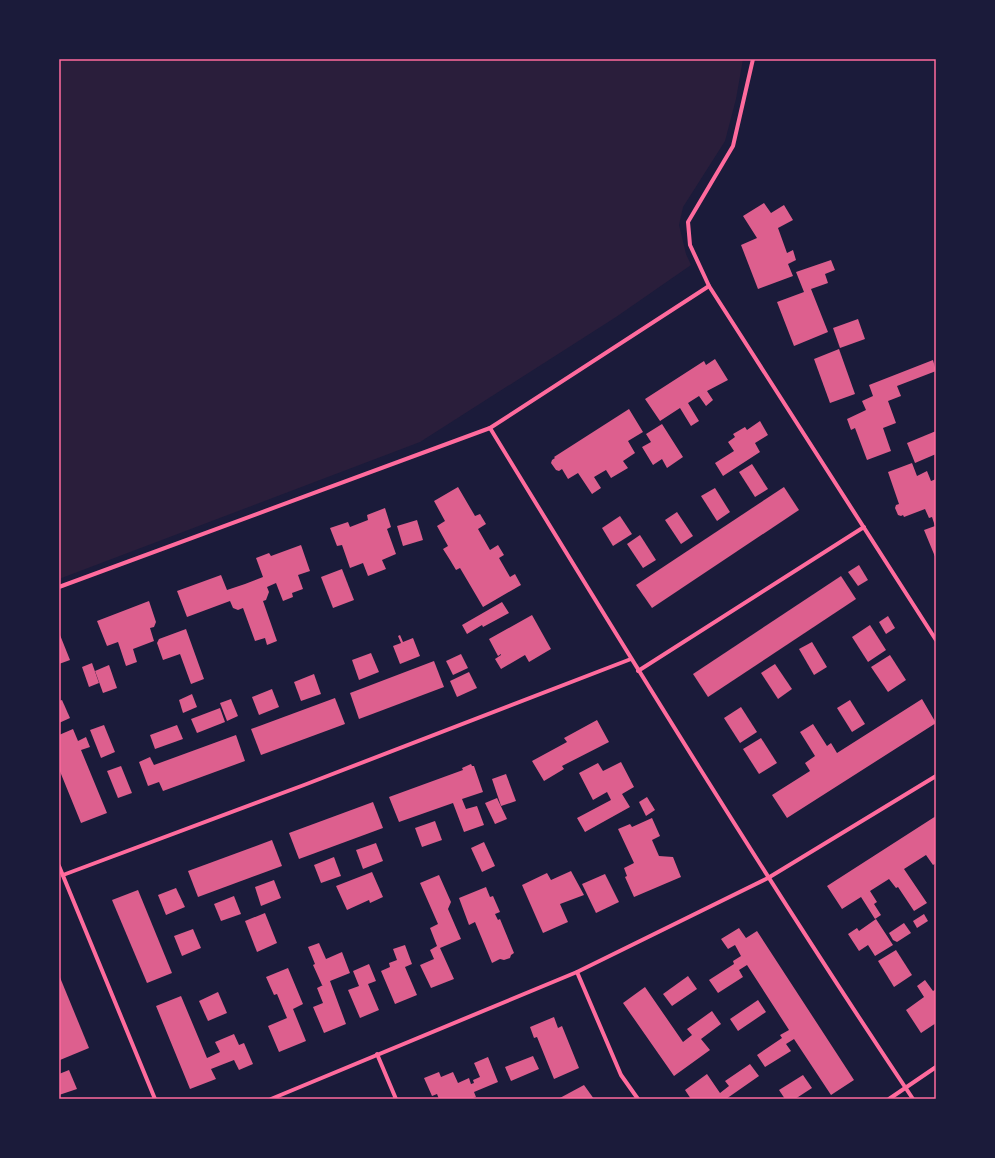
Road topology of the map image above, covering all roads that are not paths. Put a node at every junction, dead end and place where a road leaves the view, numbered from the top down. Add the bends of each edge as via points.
1 (754, 59) edge
2 (709, 286) junction
3 (490, 428) junction
4 (864, 527) junction
5 (59, 587) edge
6 (936, 640) edge
7 (631, 659) junction
8 (638, 671) junction
9 (936, 776) edge
10 (59, 866) edge
11 (63, 875) junction
12 (768, 878) junction
13 (577, 972) junction
14 (377, 1054) junction
15 (936, 1067) edge
16 (906, 1087) junction
17 (155, 1099) edge
18 (271, 1099) edge
19 (396, 1099) edge
20 (638, 1099) edge
21 (890, 1099) edge
22 (913, 1099) edge

1 - 2 street via 733,146 688,222 690,245
2 - 3 street
2 - 4 street
3 - 5 street
3 - 7 street
4 - 6 street
4 - 8 street
7 - 8 street
7 - 11 street
8 - 12 street
9 - 12 street
10 - 11 street
11 - 17 street
12 - 13 street
12 - 16 street
13 - 14 street
13 - 20 street via 621,1075
14 - 18 street
14 - 19 street
15 - 16 street
16 - 21 street
16 - 22 street

